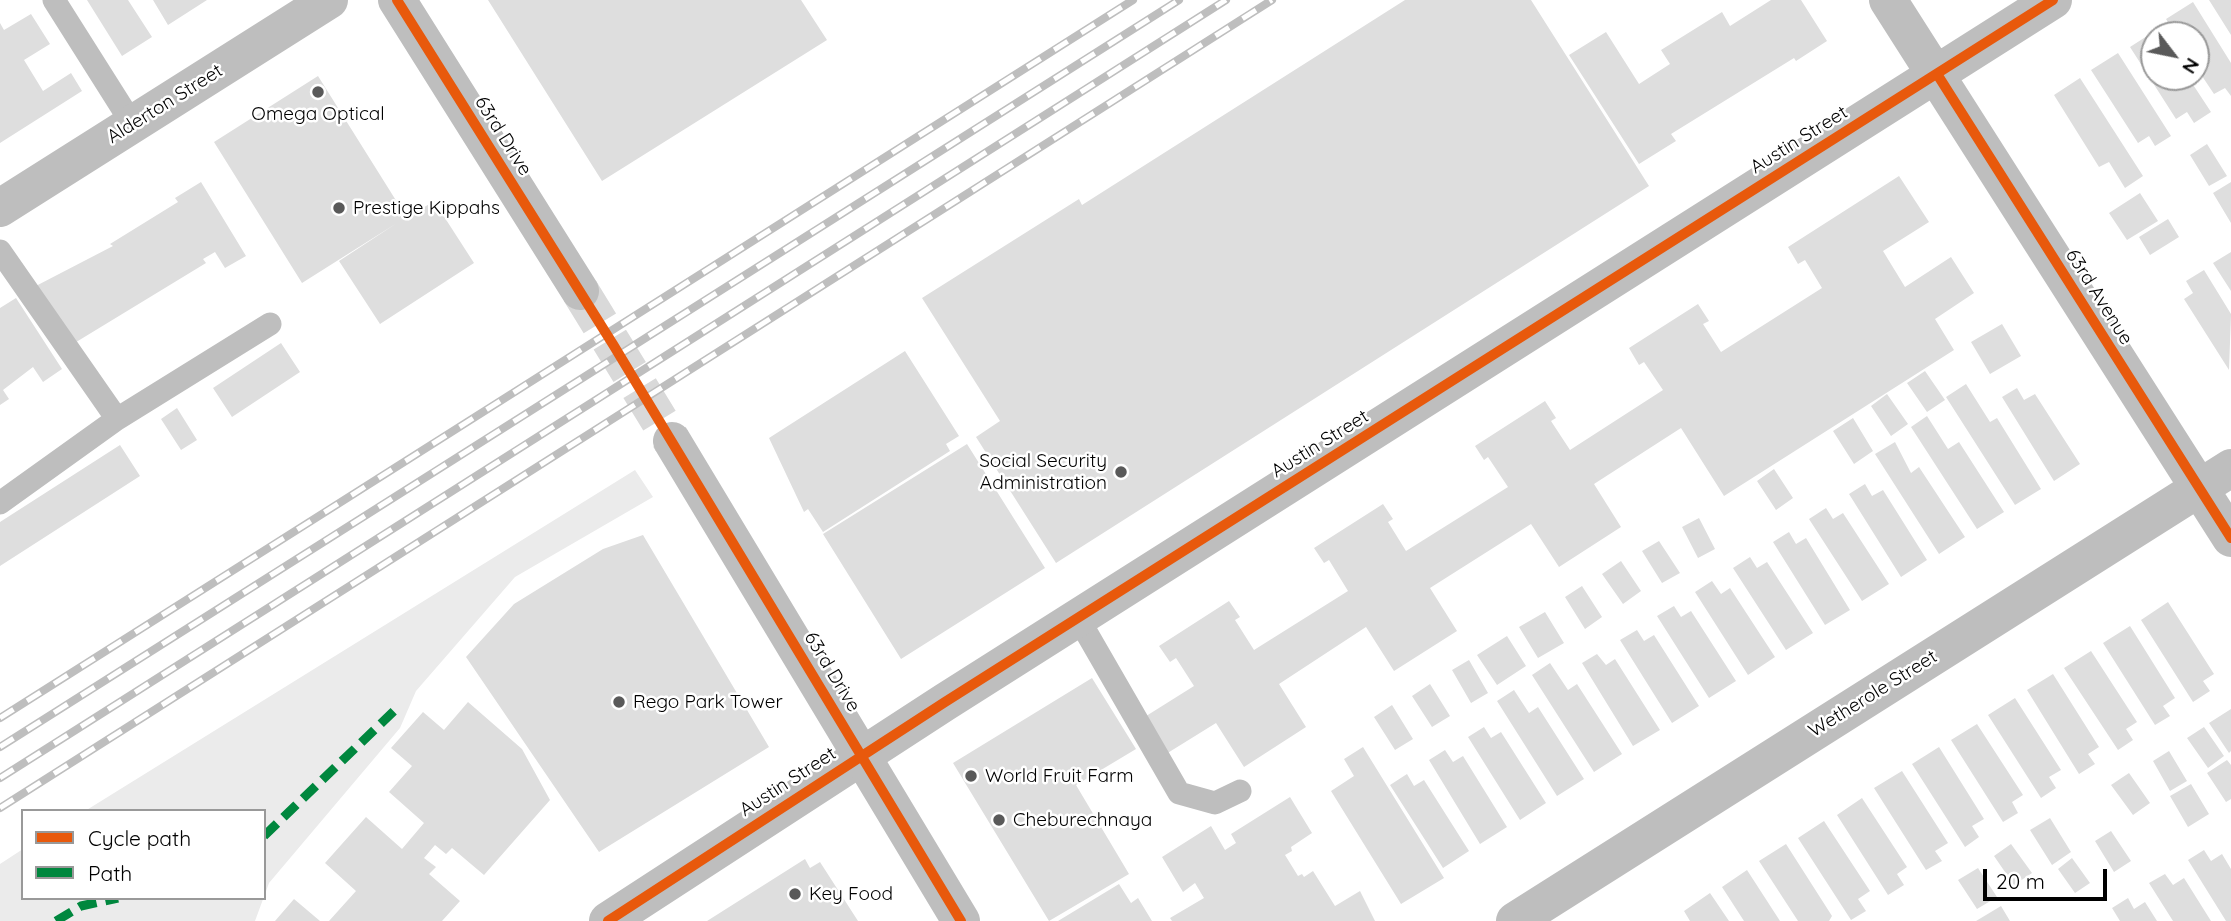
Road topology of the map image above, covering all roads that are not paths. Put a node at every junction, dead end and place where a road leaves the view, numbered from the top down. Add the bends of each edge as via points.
1 (54, 0) edge
2 (329, 0) edge
3 (397, 0) edge
4 (1888, 0) edge
5 (2053, 0) edge
6 (1937, 74) junction
7 (133, 125) junction
8 (0, 208) edge
9 (0, 251) edge
10 (580, 291) tunnel mouth
11 (270, 324) dead end
12 (117, 419) junction
13 (672, 441) tunnel mouth
14 (2231, 468) edge
15 (2199, 488) junction
16 (0, 503) edge
17 (2231, 538) edge
18 (1078, 618) junction
19 (862, 755) junction
20 (1240, 791) dead end
21 (608, 921) edge
22 (961, 921) edge
23 (1515, 921) edge

1 - 7 lane
2 - 7 street, Alderton Street
3 - 10 street, 63rd Drive
4 - 6 street, 63rd Avenue
5 - 6 street, Austin Street
6 - 15 street, 63rd Avenue
6 - 18 street, Austin Street
7 - 8 street, Alderton Street
9 - 12 lane
11 - 12 lane
12 - 16 lane
13 - 19 street, 63rd Drive
14 - 15 street, Wetherole Street
15 - 17 street, 63rd Avenue
15 - 23 street, Wetherole Street
18 - 19 street, Austin Street
18 - 20 lane via 1179,793 1214,803
19 - 21 street, Austin Street
19 - 22 street, 63rd Drive

